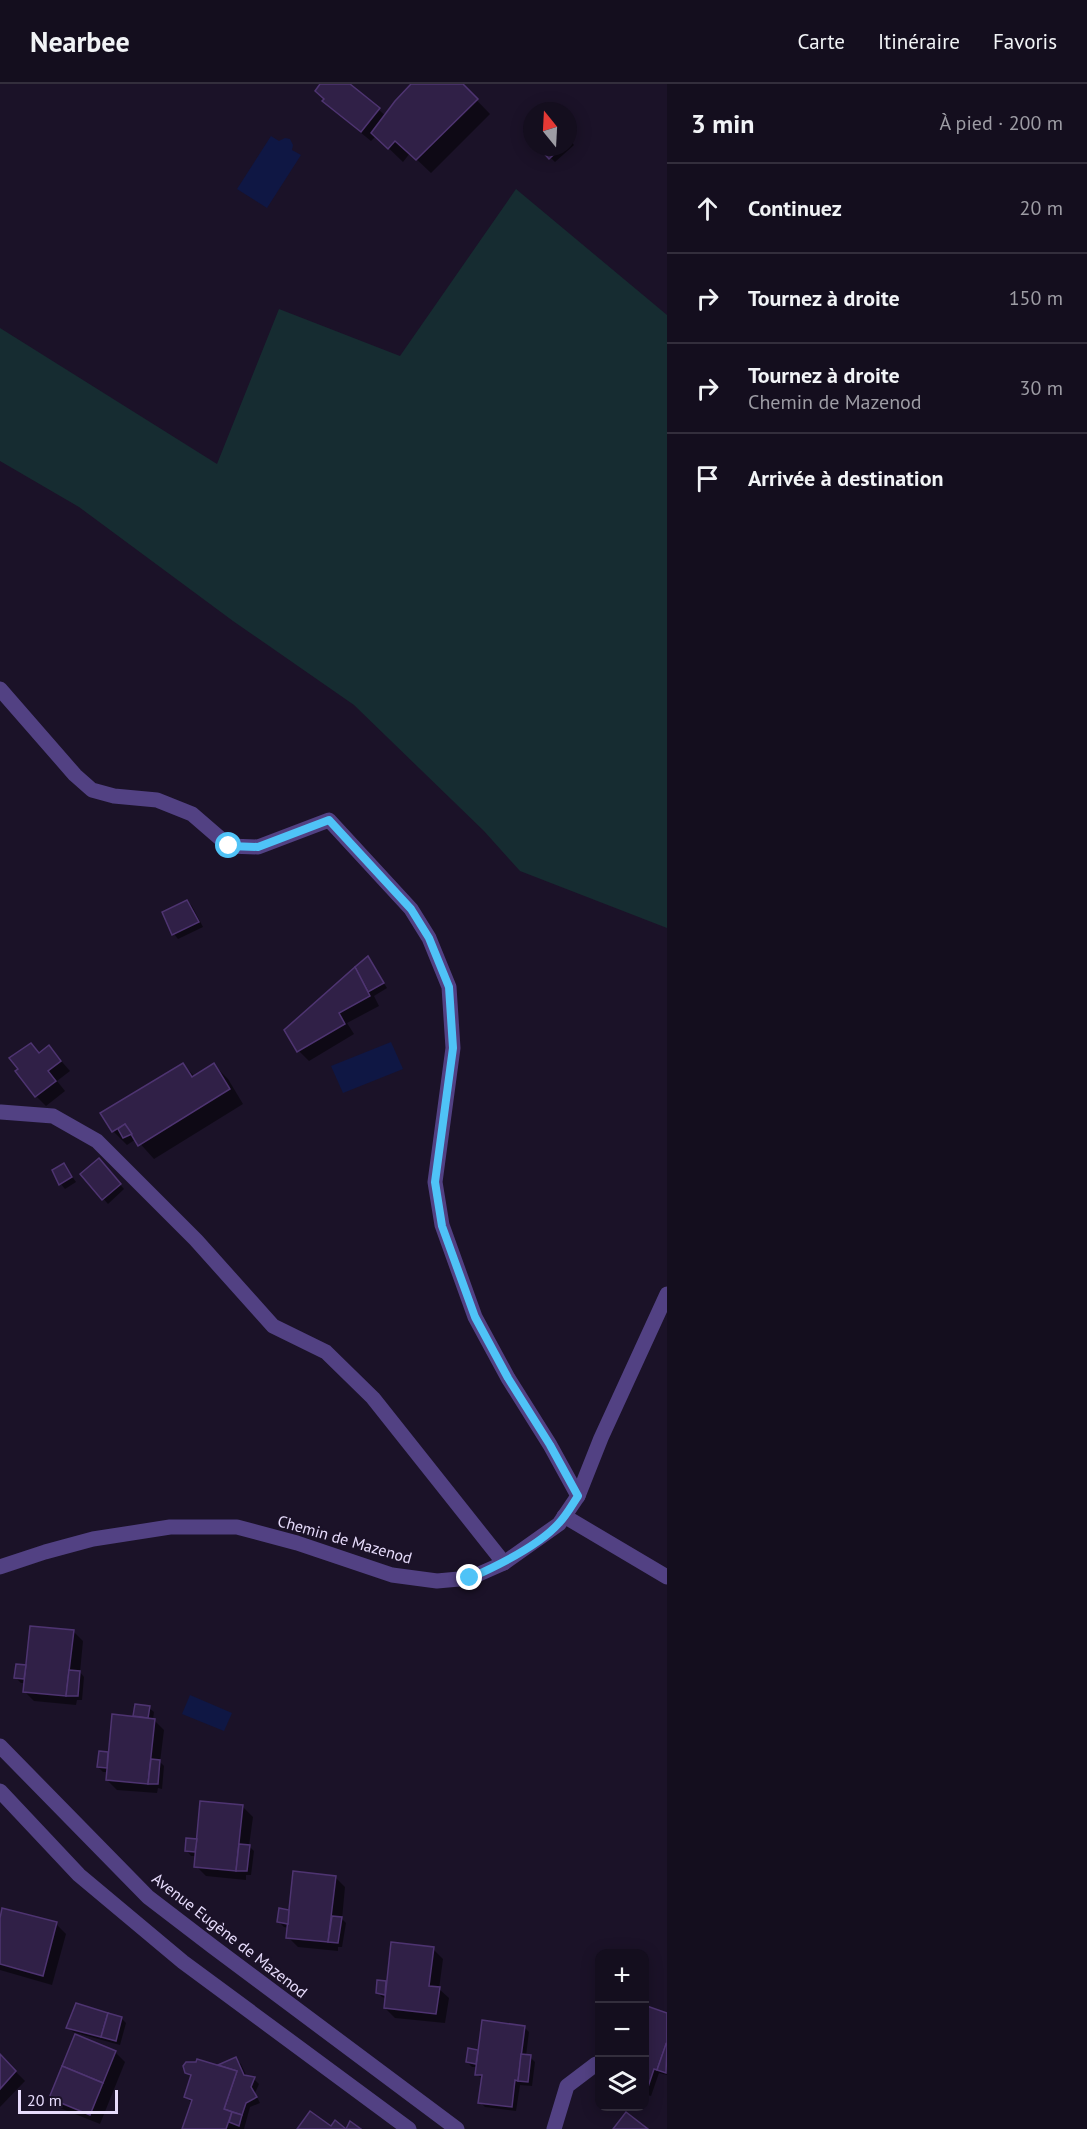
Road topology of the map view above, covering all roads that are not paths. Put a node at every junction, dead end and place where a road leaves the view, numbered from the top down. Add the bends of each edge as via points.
1 (0, 689) edge
2 (1, 1112) edge
3 (667, 1294) edge
4 (578, 1496) junction
5 (564, 1516) junction
6 (504, 1563) junction
7 (0, 1567) edge
8 (667, 1576) edge
9 (0, 1746) edge
10 (0, 1791) edge
11 (595, 2065) edge
12 (409, 2129) edge
13 (457, 2129) edge
14 (554, 2129) edge

1 - 4 street via 92,790 157,800 192,814 229,846 258,847 329,820 411,909 429,938 449,987 453,1048 435,1182 442,1226 475,1317
2 - 6 street via 53,1116 97,1142 196,1239 273,1326 326,1352 373,1398
3 - 4 street, Chemin de Mazenod
4 - 5 street, Chemin de Mazenod
5 - 6 street, Chemin de Mazenod
5 - 8 street
6 - 7 street, Chemin de Mazenod via 470,1578 437,1581 392,1575 237,1527 170,1527 93,1539
9 - 13 street, Avenue Eugène de Mazenod via 148,1897
10 - 12 street via 79,1875 183,1962
11 - 14 street via 567,2086

